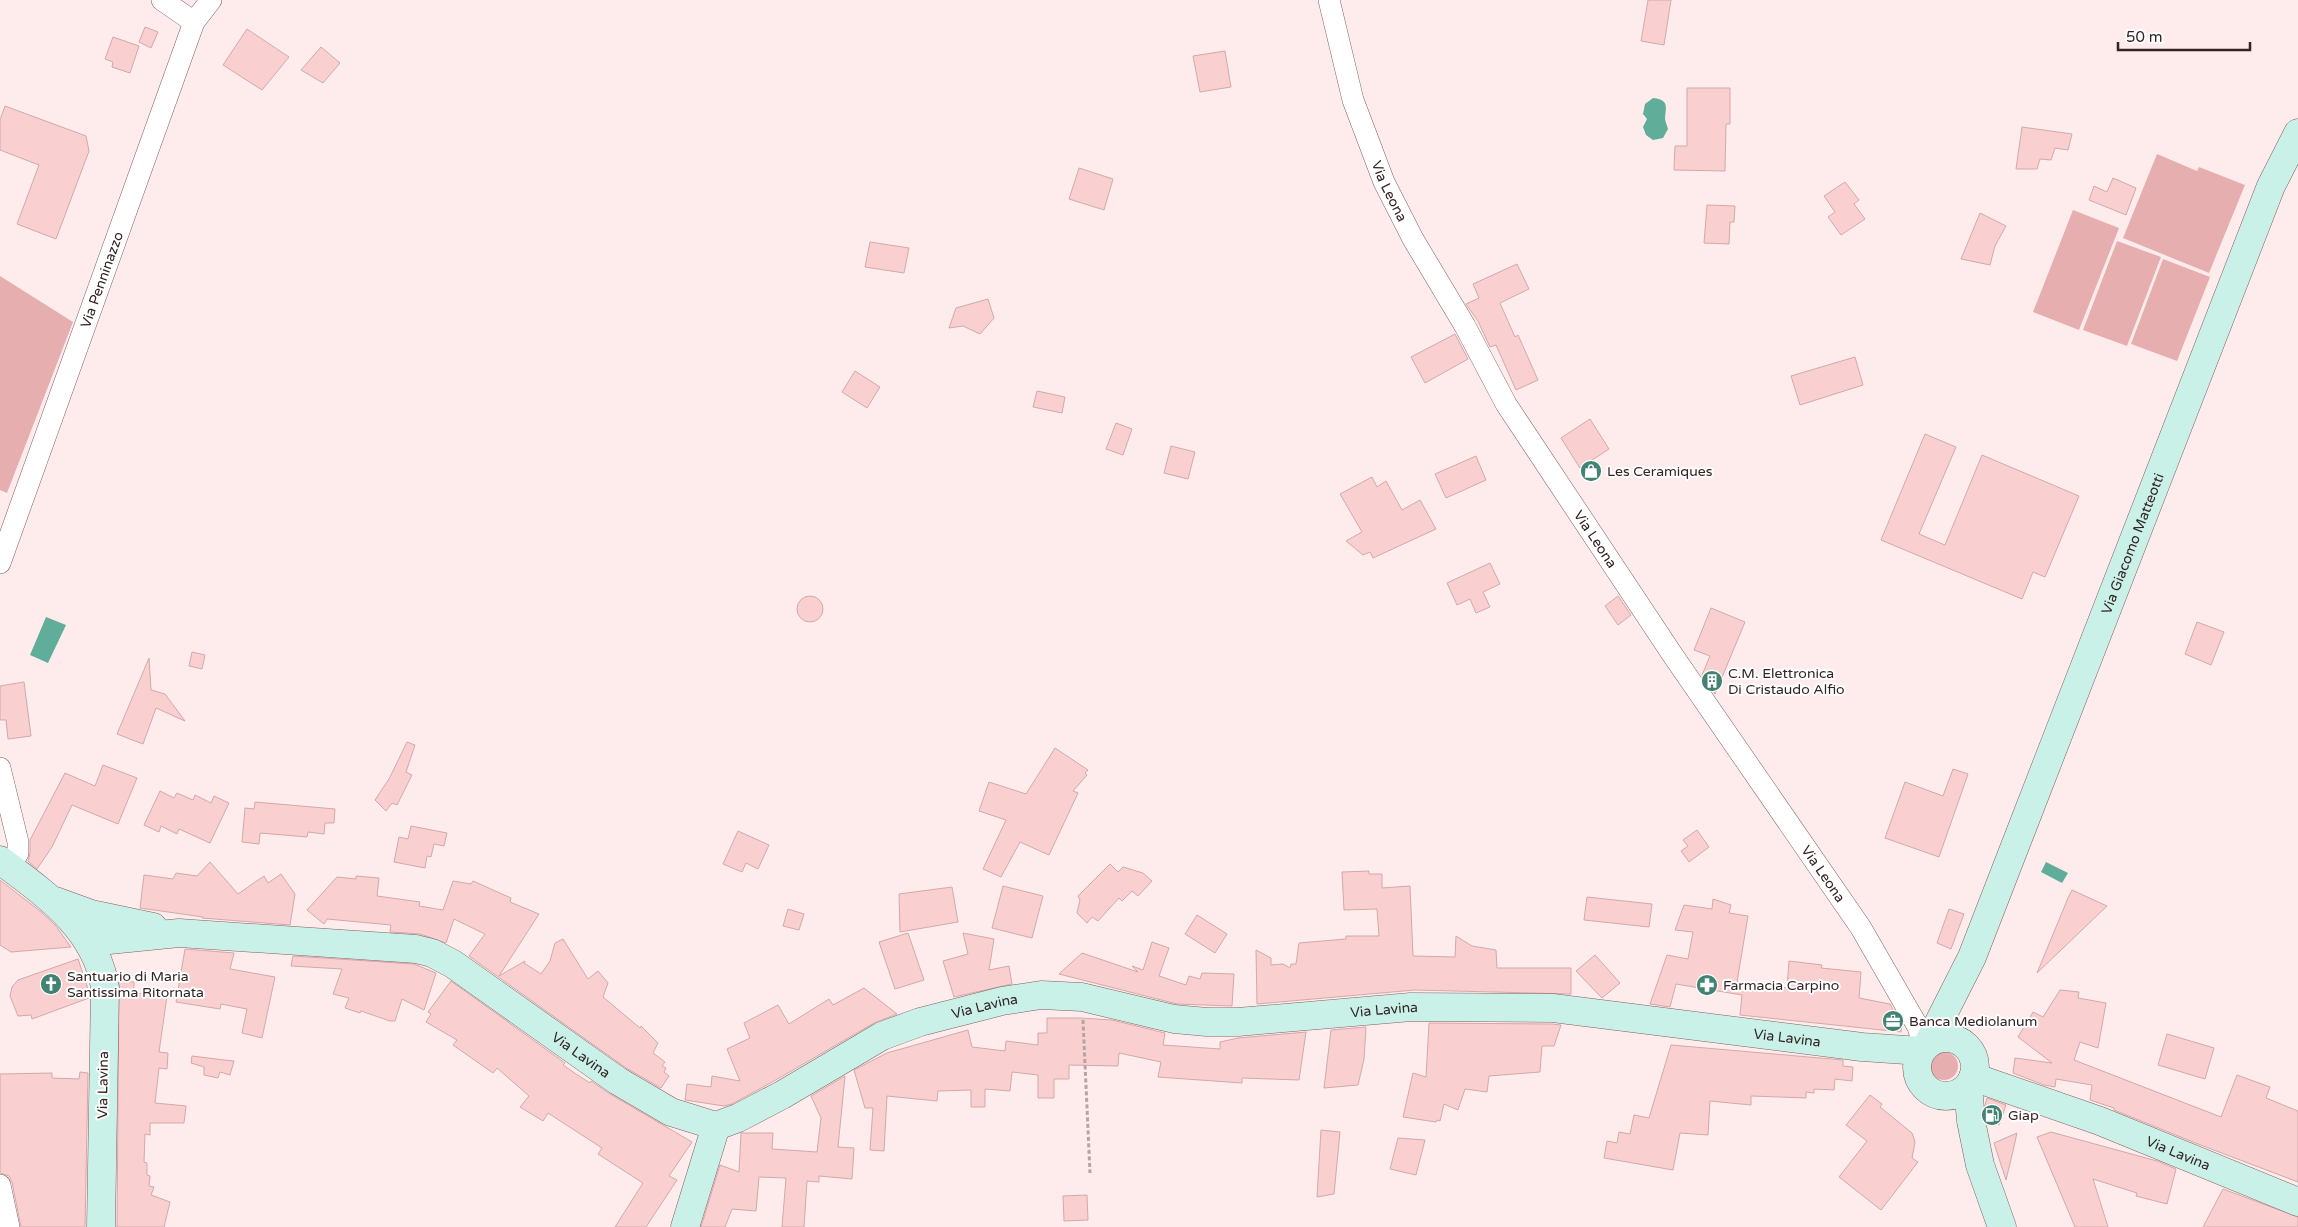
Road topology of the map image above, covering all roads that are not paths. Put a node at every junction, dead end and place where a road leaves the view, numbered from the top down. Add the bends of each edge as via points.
1 (162, 0) edge
2 (211, 0) edge
3 (1329, 0) edge
4 (194, 22) junction
5 (2298, 133) edge
6 (0, 563) edge
7 (0, 768) edge
8 (5, 864) edge
9 (53, 900) junction
10 (178, 933) junction
11 (90, 945) junction
12 (1972, 957) junction
13 (1862, 1047) junction
14 (1924, 1047) junction
15 (1970, 1050) junction
16 (1970, 1081) junction
17 (1927, 1086) junction
18 (716, 1126) junction
19 (1980, 1165) junction
20 (0, 1185) edge
21 (2298, 1202) edge
22 (9, 1227) edge
23 (101, 1227) edge
24 (685, 1227) edge
25 (2002, 1227) edge

1 - 4 street
2 - 4 street, Via Penninazzo
3 - 14 street, Via Leona via 1353,100 1384,182 1506,404 1672,654 1862,928 1918,1027
4 - 6 street, Via Penninazzo
5 - 12 street, Via Giacomo Matteotti via 2271,186
7 - 8 street via 18,842 18,853
8 - 9 street, Via Lavina
9 - 10 street, Via Lavina via 91,914
9 - 11 street, Via Lavina
10 - 11 street, Via Lavina via 99,941
10 - 18 street, Via Lavina via 416,949 432,953 453,964 618,1081 671,1112
11 - 23 street, Via Lavina via 102,971 105,988
12 - 14 street
12 - 15 street via 1961,1008
13 - 14 street, Via Lavina
13 - 17 street
13 - 18 street, Via Lavina via 1554,1008 1412,1007 1207,1022 1174,1019 1082,997 1041,995 929,1019 882,1036 782,1095
14 - 15 street via 1934,1040 1950,1038
14 - 17 street via 1916,1064
15 - 16 street via 1974,1063
16 - 17 street via 1962,1090 1950,1095
16 - 19 street via 1971,1121
16 - 21 street, Via Lavina via 2100,1121
17 - 19 street via 1948,1111
18 - 24 street
19 - 25 street
20 - 22 street

